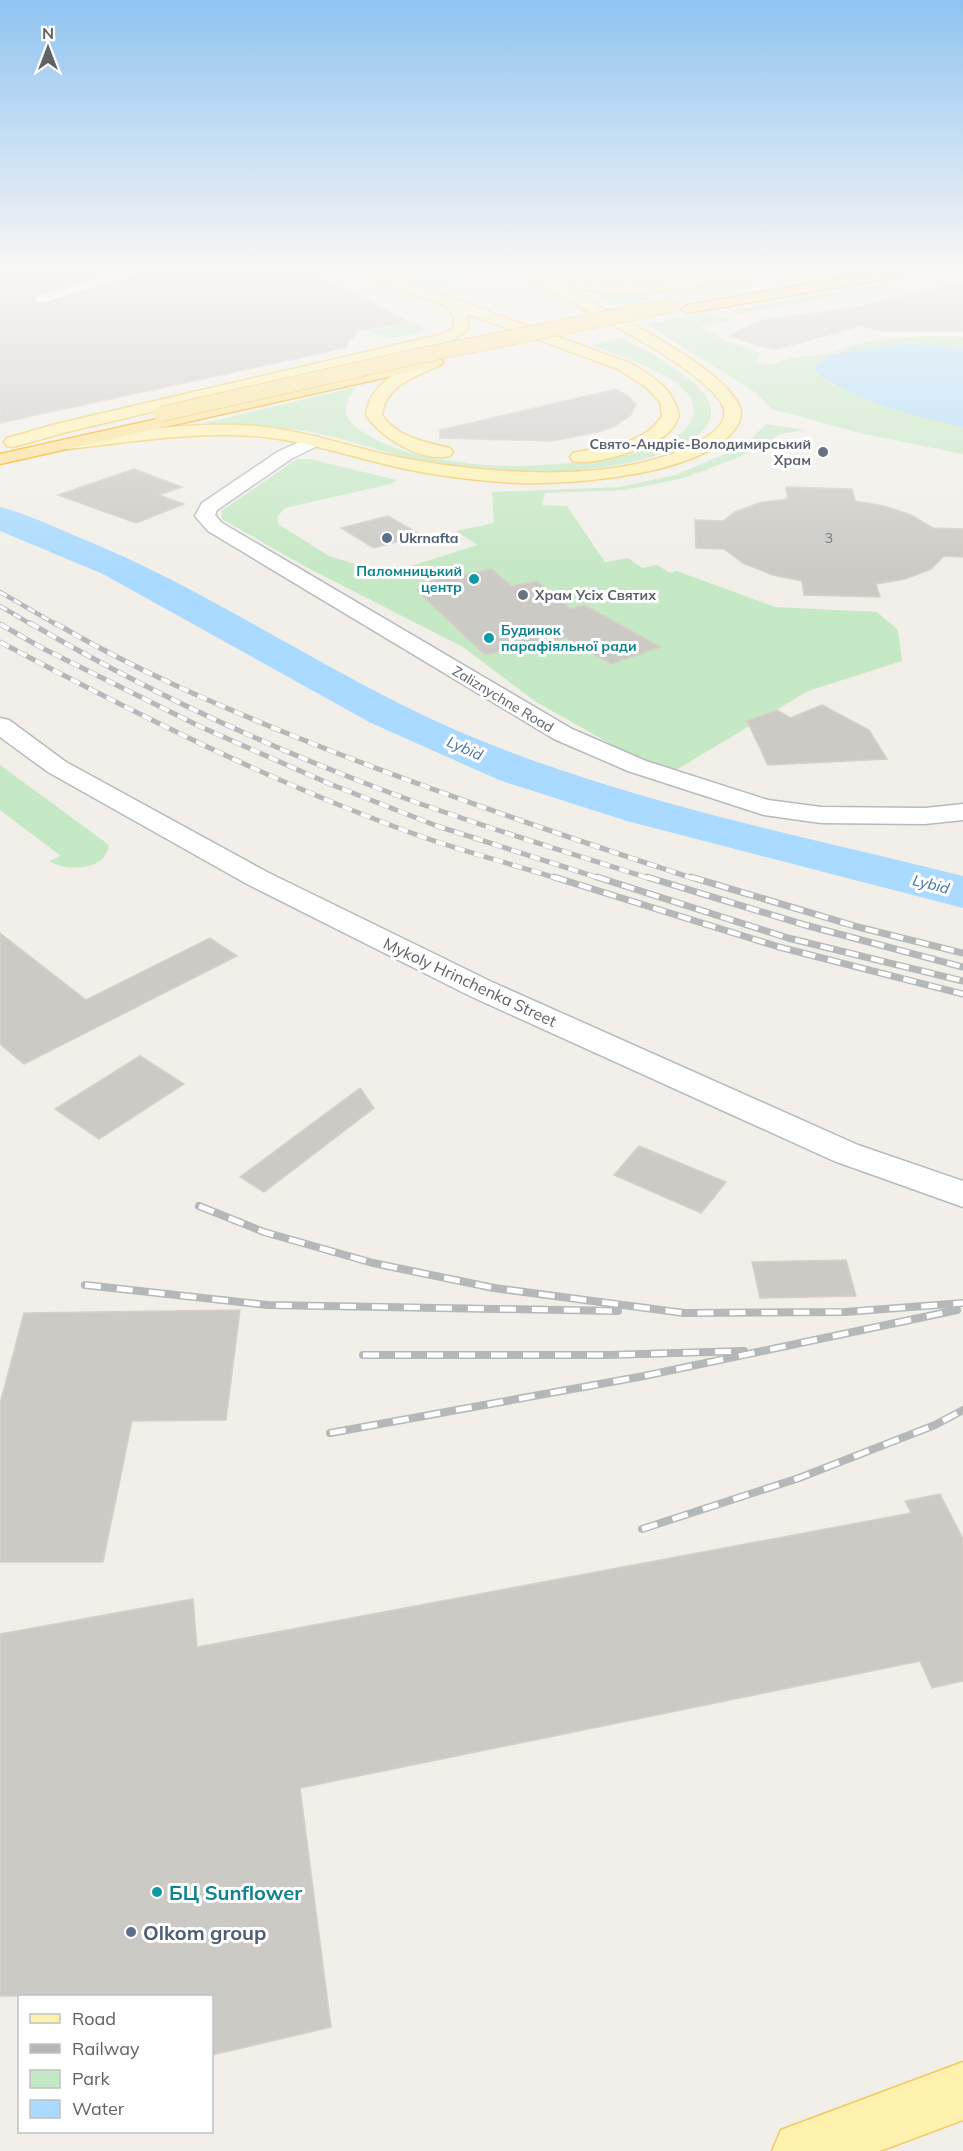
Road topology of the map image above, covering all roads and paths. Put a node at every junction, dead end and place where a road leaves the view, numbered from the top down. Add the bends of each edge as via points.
1 (302, 371) edge
2 (359, 371) edge
3 (390, 371) edge
4 (416, 371) edge
5 (633, 371) edge
6 (694, 371) edge
7 (169, 418) junction
8 (313, 441) junction
9 (7, 444) edge
10 (69, 444) junction
11 (456, 454) dead end
12 (0, 459) edge
13 (563, 459) dead end
14 (0, 725) edge
15 (963, 812) edge
16 (963, 1194) edge
17 (963, 2091) edge
18 (802, 2151) edge

1 - 9 main road
2 - 7 highway, bridge
3 - 7 highway
4 - 11 main road via 389,386 376,400 374,415 378,423 400,438
5 - 13 main road via 655,385 671,406 672,417 666,427 610,451
6 - 8 main road via 725,395 732,412 731,422 722,435 680,457 617,472 544,478 479,476
7 - 9 highway
7 - 10 highway
8 - 10 main road via 255,431 216,430
8 - 15 street, Zaliznychne Road via 285,455 209,507 205,516 215,527 563,734 637,766 754,804 821,815 926,816
10 - 12 highway
14 - 16 street, Mykoly Hrinchenka Street via 57,767 237,867 481,989 846,1154
17 - 18 main road

